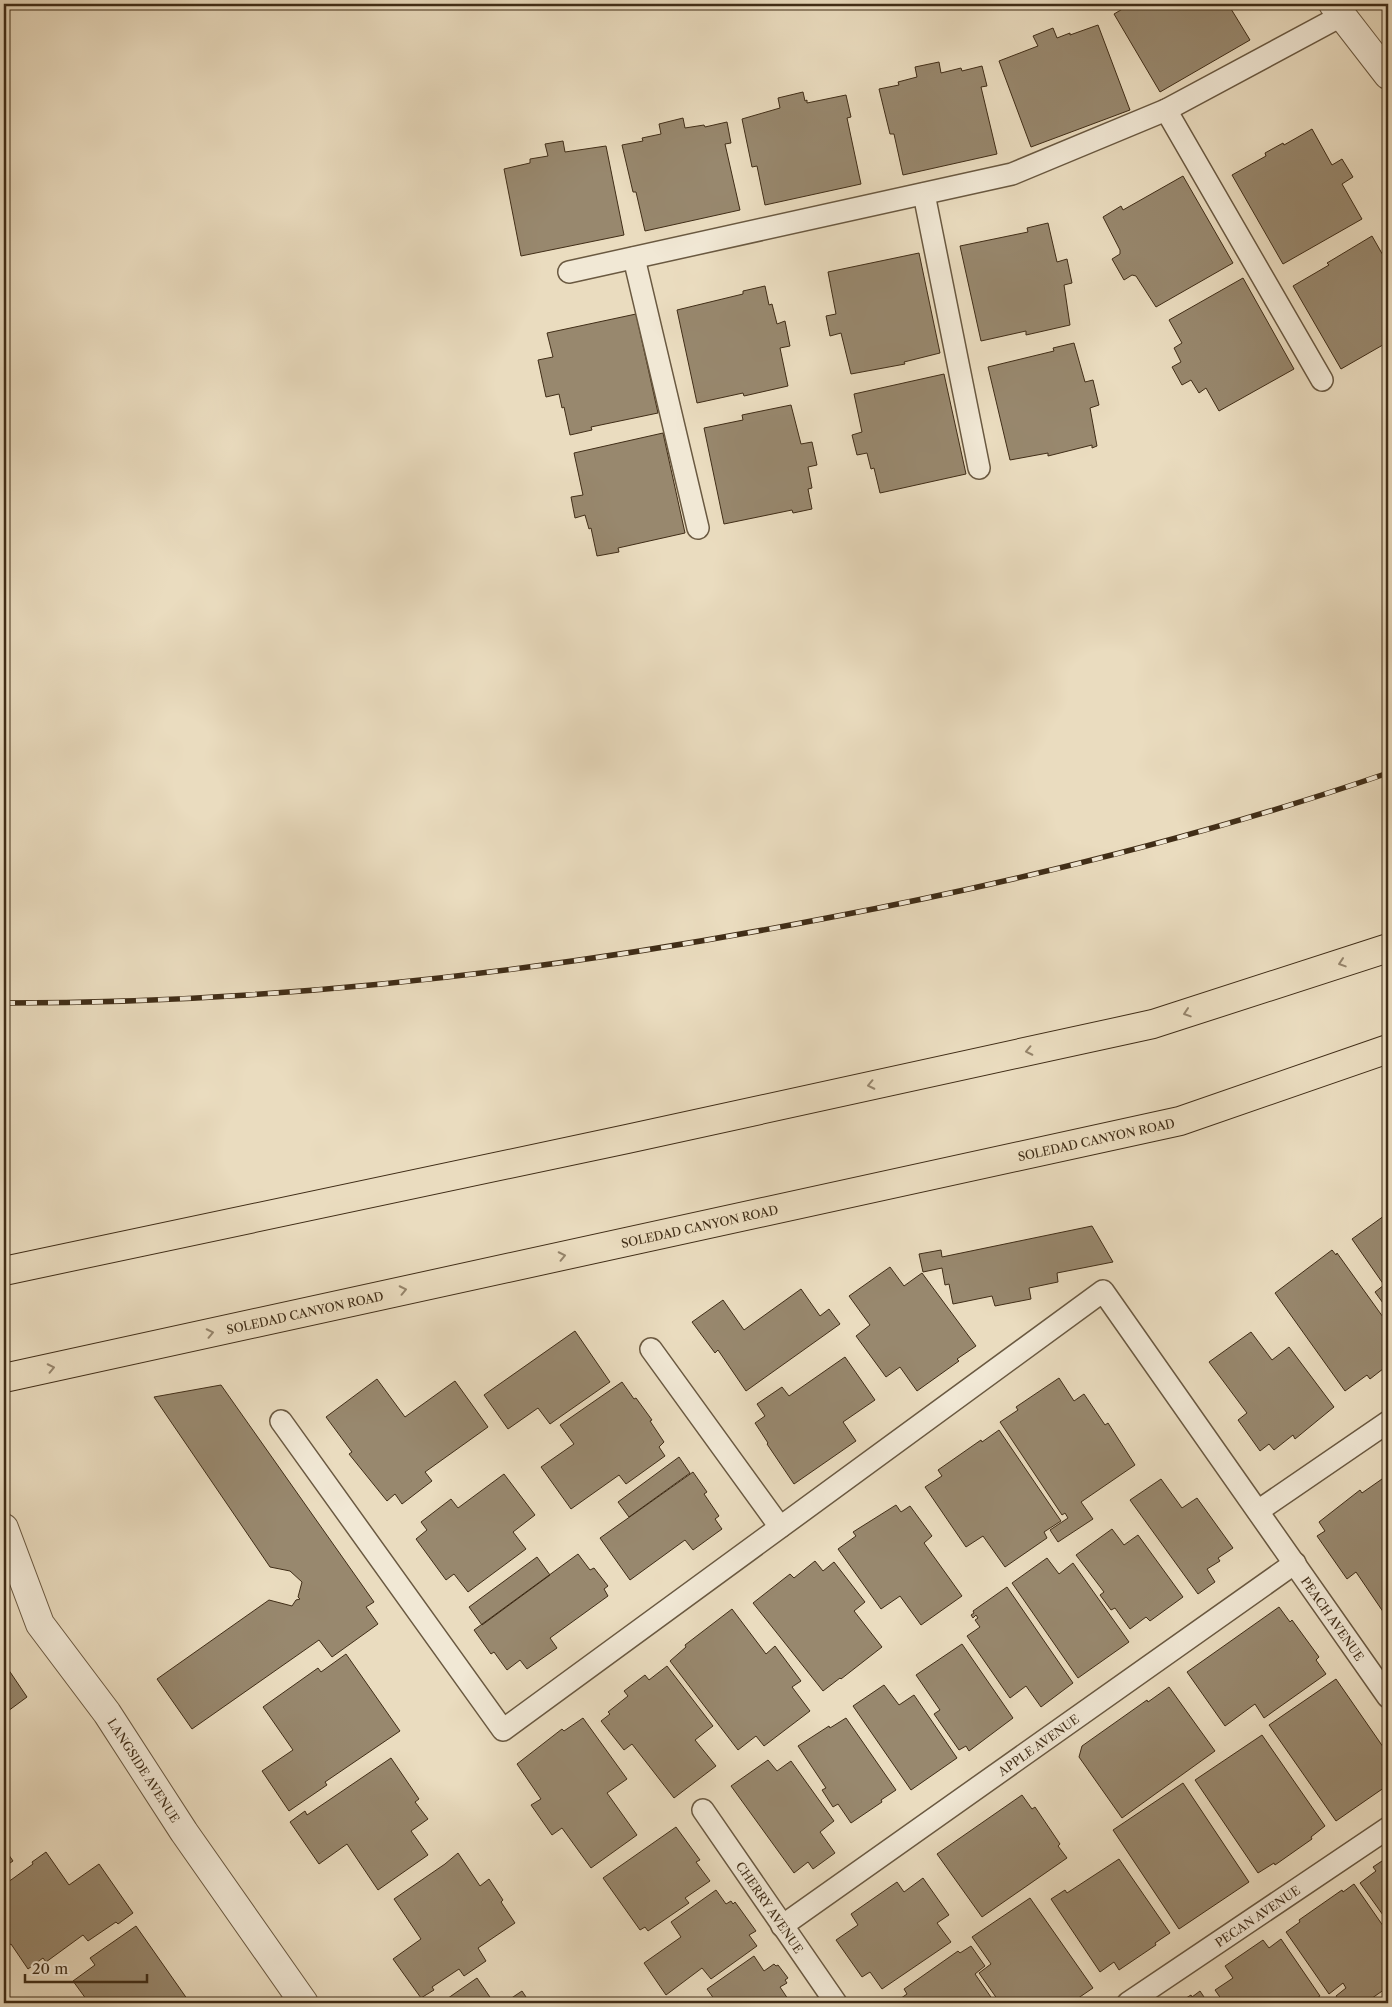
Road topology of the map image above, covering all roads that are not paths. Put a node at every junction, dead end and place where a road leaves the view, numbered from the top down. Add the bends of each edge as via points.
1 (1337, 10) edge
2 (1388, 75) edge
3 (1166, 110) junction
4 (924, 194) junction
5 (634, 258) junction
6 (569, 272) dead end
7 (1322, 380) dead end
8 (980, 468) dead end
9 (698, 528) dead end
10 (1388, 948) edge
11 (1388, 1049) edge
12 (4, 1271) edge
13 (651, 1349) dead end
14 (4, 1378) edge
15 (282, 1422) dead end
16 (1388, 1422) edge
17 (1258, 1512) junction
18 (780, 1527) junction
19 (4, 1528) edge
20 (9, 1559) edge
21 (1295, 1563) junction
22 (1388, 1697) edge
23 (703, 1810) dead end
24 (1388, 1828) edge
25 (782, 1926) junction
26 (304, 2003) edge
27 (836, 2003) edge
28 (1128, 2003) edge

1 - 2 street
1 - 3 lane
3 - 4 lane via 1012,174
3 - 7 lane
4 - 5 lane
4 - 8 lane
5 - 6 lane
5 - 9 lane
10 -> 12 main road via 1153,1024
14 -> 11 main road, SOLEDAD CANYON ROAD via 1180,1121
13 - 18 lane
15 - 18 lane via 503,1730
16 - 17 lane
17 - 18 lane, PEACH AVENUE via 1103,1291
17 - 21 lane, PEACH AVENUE
19 - 20 street, LANGSIDE AVENUE
20 - 26 street, LANGSIDE AVENUE via 40,1624 107,1713 184,1832
21 - 22 lane, PEACH AVENUE
21 - 25 lane, APPLE AVENUE
23 - 25 lane, CHERRY AVENUE
24 - 28 lane, PECAN AVENUE
25 - 27 lane, CHERRY AVENUE

